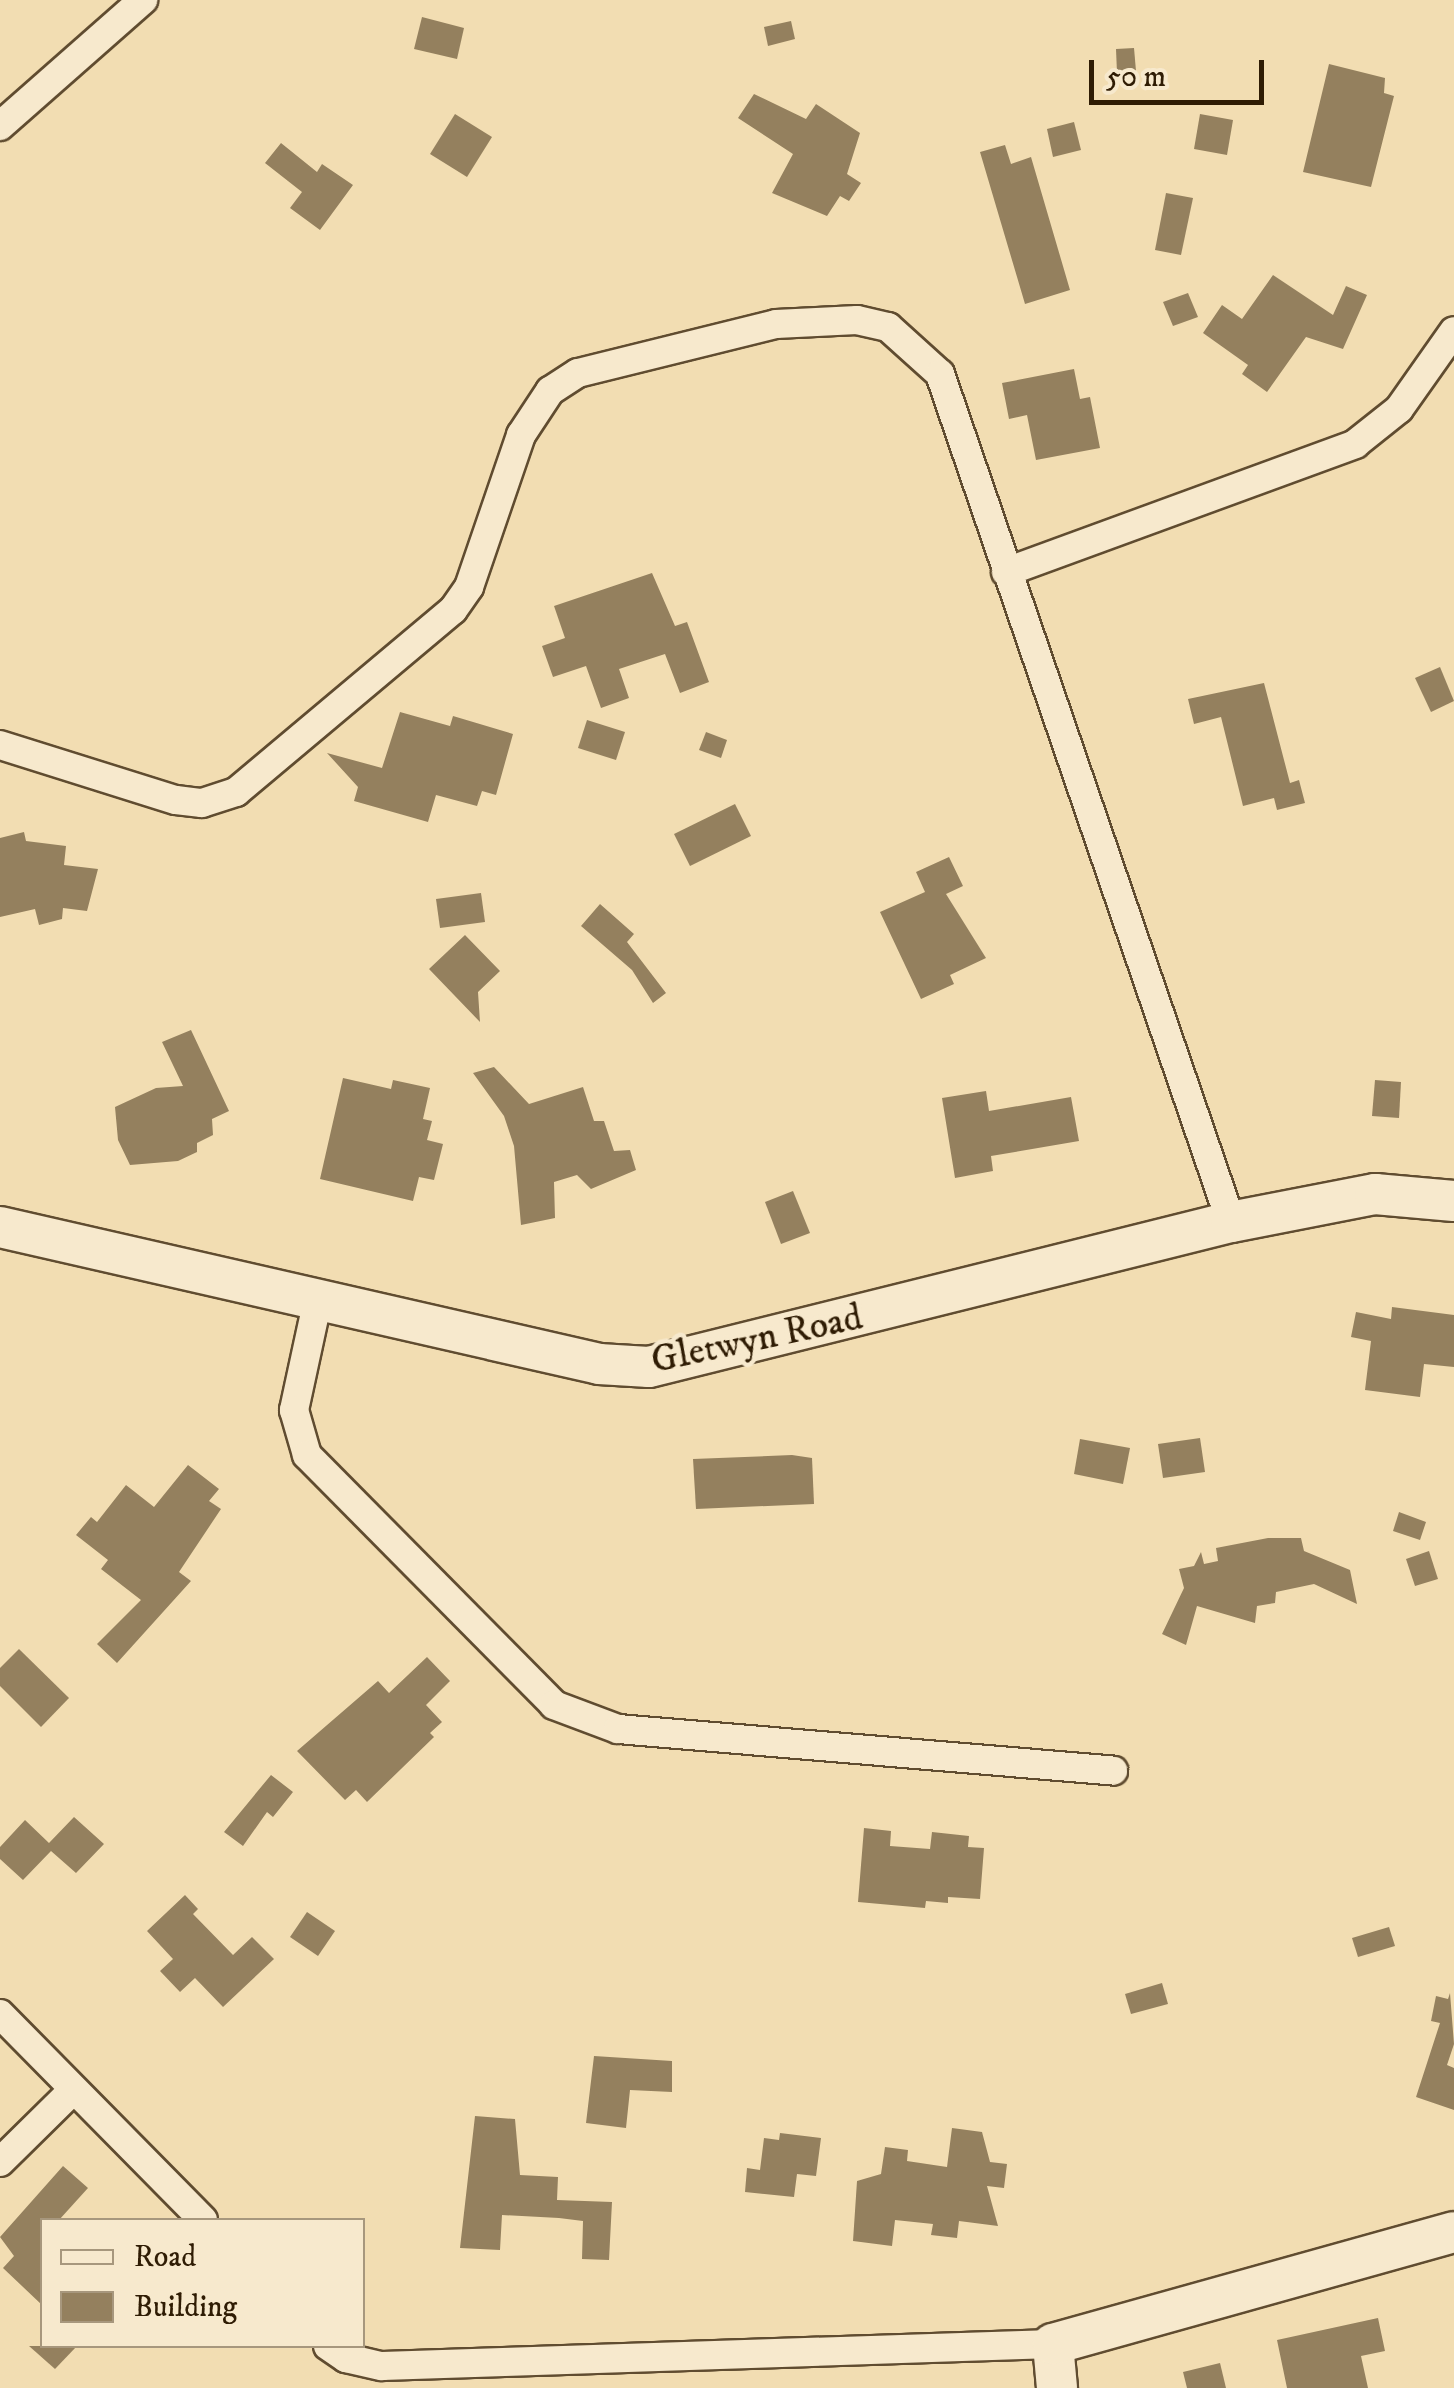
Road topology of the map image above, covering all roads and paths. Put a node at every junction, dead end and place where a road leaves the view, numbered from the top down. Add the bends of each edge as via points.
1 (142, 0) edge
2 (0, 126) edge
3 (1454, 331) edge
4 (1006, 572) junction
5 (0, 745) edge
6 (1454, 1202) edge
7 (1231, 1222) junction
8 (0, 1228) edge
9 (318, 1299) junction
10 (1112, 1771) dead end
11 (0, 2014) edge
12 (73, 2090) junction
13 (0, 2162) edge
14 (201, 2218) edge
15 (1454, 2232) edge
16 (1053, 2344) junction
17 (331, 2348) edge
18 (1057, 2388) edge

1 - 2 street
3 - 4 street via 1399,410 1355,444
4 - 5 street via 940,374 922,352 888,327 857,320 776,324 578,373 550,390 521,436 469,586 453,610 236,792 202,803 176,800
4 - 7 street
6 - 7 street, Gletwyn Road via 1375,1194
7 - 9 street, Gletwyn Road via 649,1368 599,1364
8 - 9 street, Gletwyn Road
9 - 10 street via 294,1410 307,1455 554,1705 618,1729
11 - 12 street
12 - 13 street
12 - 14 street
15 - 16 street
16 - 17 street via 382,2366
16 - 18 street

